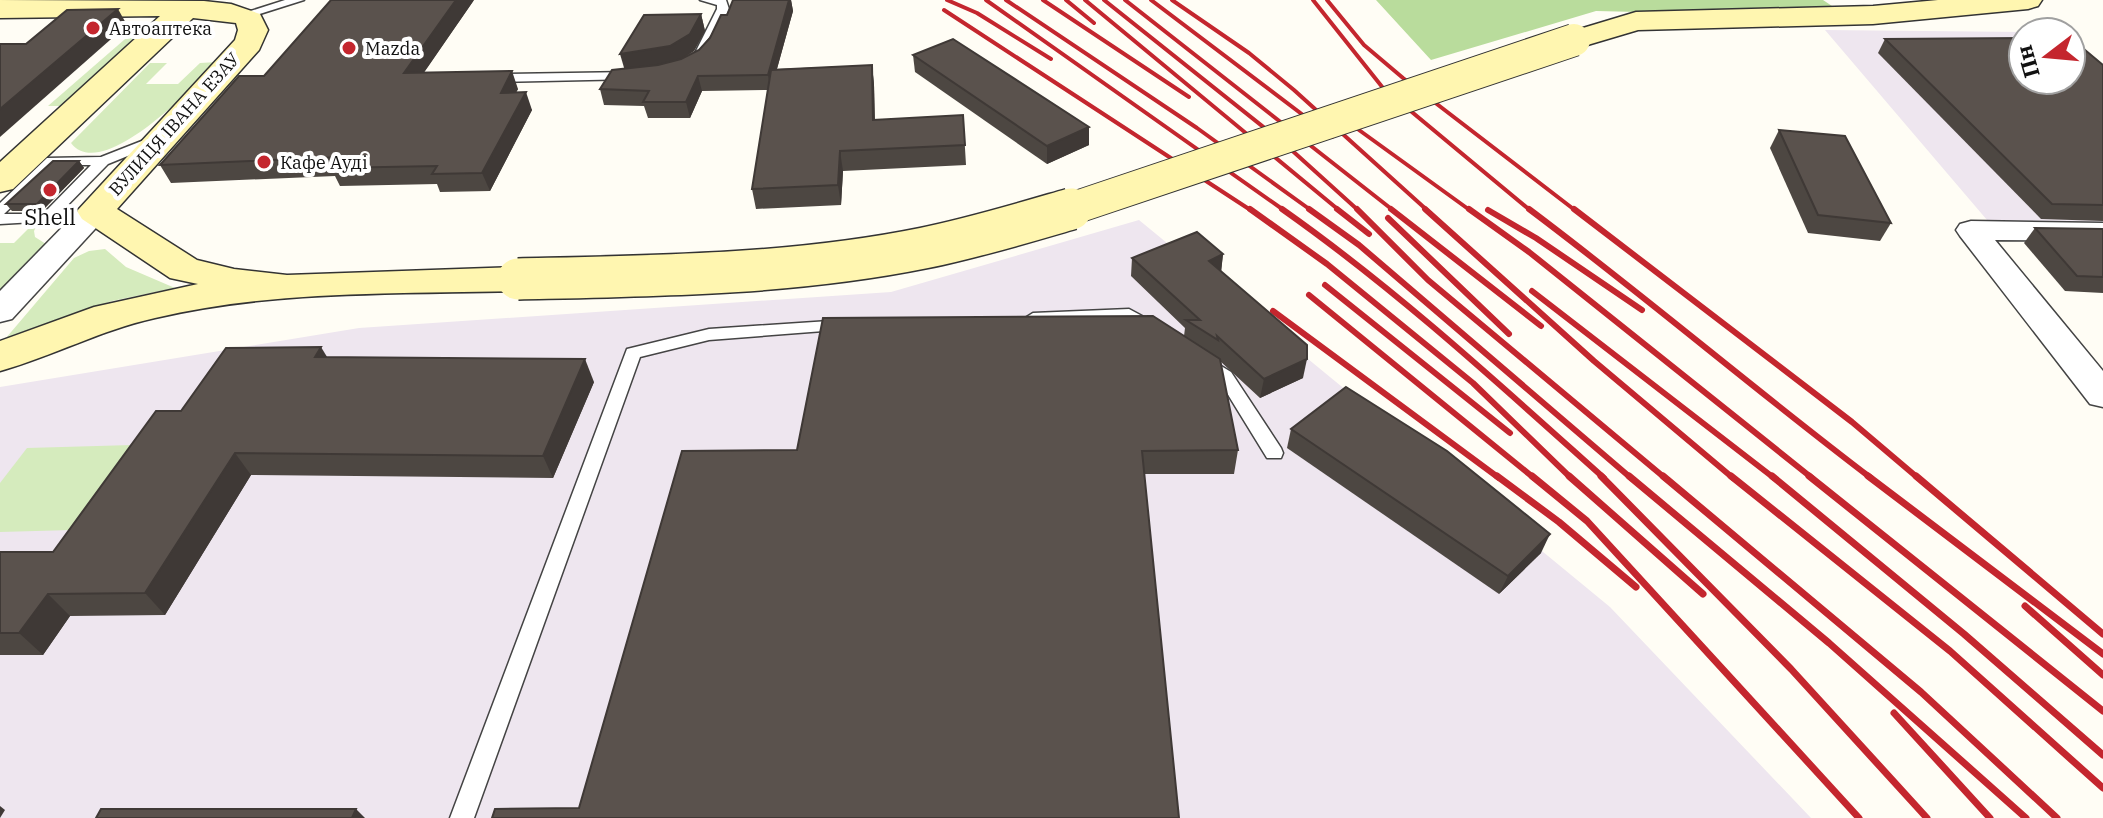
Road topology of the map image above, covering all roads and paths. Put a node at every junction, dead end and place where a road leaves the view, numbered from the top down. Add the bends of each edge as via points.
1 (298, 0) edge
2 (706, 0) edge
3 (2028, 0) edge
4 (1990, 2) edge
5 (0, 9) edge
6 (185, 9) junction
7 (244, 15) junction
8 (684, 69) edge
9 (638, 76) edge
10 (501, 78) edge
11 (44, 153) junction
12 (116, 168) junction
13 (0, 181) edge
14 (0, 211) edge
15 (95, 211) junction
16 (47, 218) junction
17 (0, 219) edge
18 (2103, 232) edge
19 (287, 287) junction
20 (0, 311) edge
21 (1018, 318) edge
22 (860, 325) edge
23 (1165, 337) edge
24 (1189, 353) edge
25 (0, 357) edge
26 (2103, 395) edge
27 (1274, 453) dead end
28 (462, 818) edge

1 - 7 lane
2 - 8 lane via 722,2 723,9 697,61
3 - 4 main road
4 - 19 main road, bridge via 1830,18 1636,21 1070,210 919,248 709,272
5 - 6 main road
6 - 7 main road
6 - 11 main road
7 - 12 main road, ВУЛИЦЯ ІВАНА ЕЗАУ via 252,23 248,44 161,137
9 - 10 lane
11 - 12 lane
11 - 13 main road
11 - 14 lane
12 - 15 main road, ВУЛИЦЯ ІВАНА ЕЗАУ
12 - 16 lane
15 - 16 lane
15 - 19 main road, ВУЛИЦЯ ІВАНА ЕЗАУ via 184,269
15 - 20 street, ВУЛИЦЯ ІВАНА ЕЗАУ
16 - 17 lane
18 - 26 street via 1971,230
19 - 25 main road via 119,313
21 - 23 lane via 1129,314
22 - 28 lane via 780,328 659,343 633,353
24 - 27 lane via 1225,376

